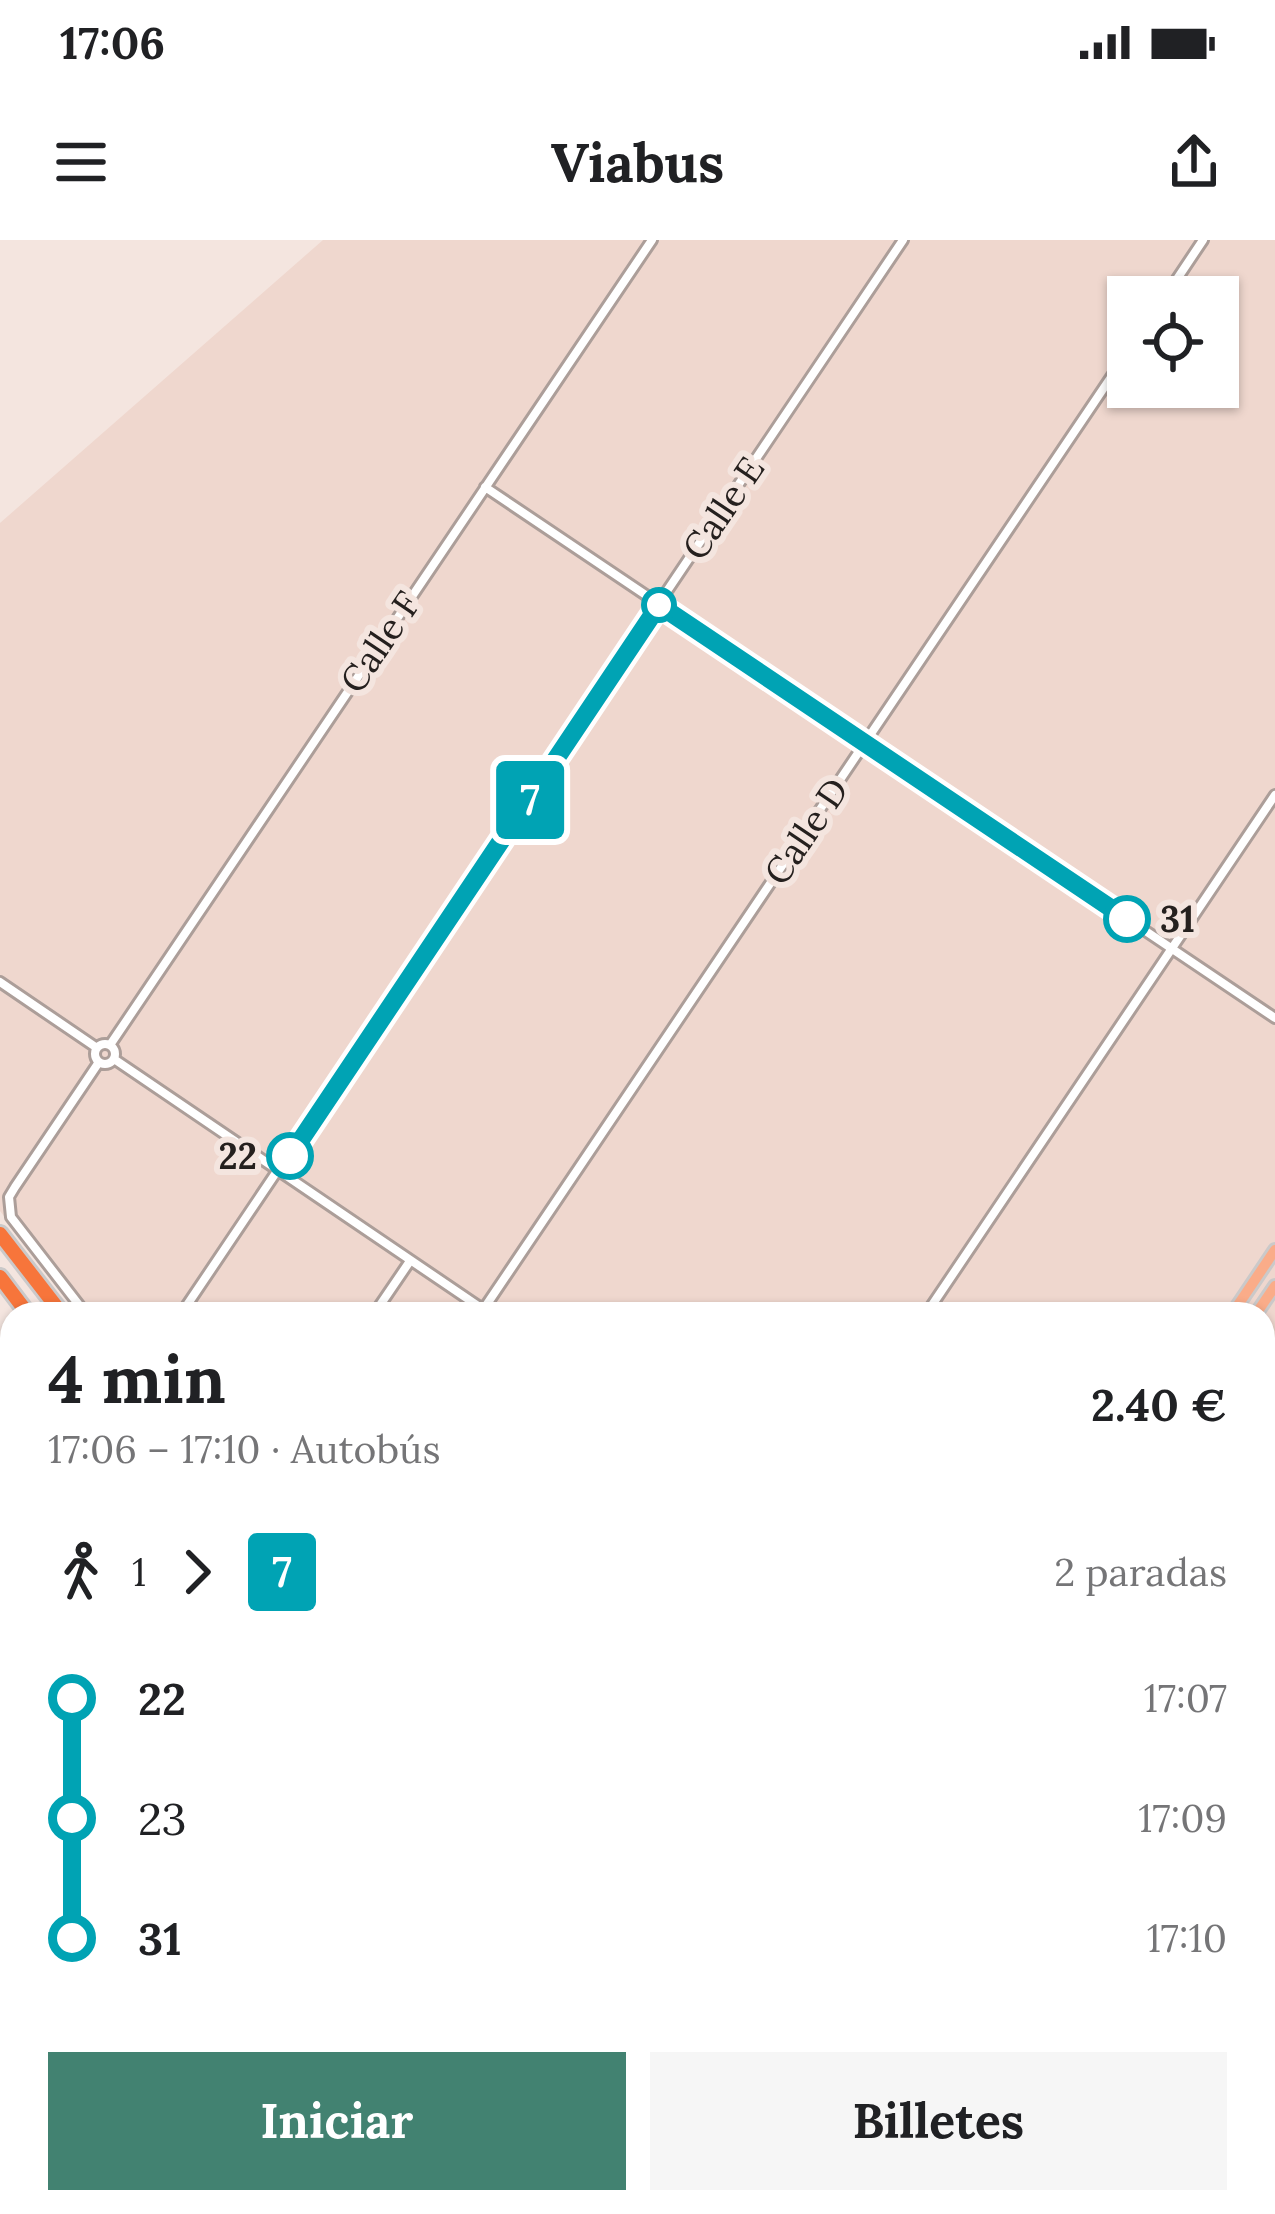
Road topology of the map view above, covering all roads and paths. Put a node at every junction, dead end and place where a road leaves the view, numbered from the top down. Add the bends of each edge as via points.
1 (652, 240) edge
2 (903, 240) edge
3 (1203, 240) edge
4 (1179, 276) edge
5 (1107, 383) edge
6 (485, 488) junction
7 (659, 605) junction
8 (864, 745) junction
9 (1275, 795) edge
10 (1174, 950) junction
11 (0, 982) edge
12 (1275, 1018) edge
13 (110, 1045) junction
14 (97, 1048) junction
15 (114, 1059) junction
16 (100, 1062) junction
17 (280, 1170) junction
18 (0, 1234) edge
19 (1275, 1250) edge
20 (410, 1261) junction
21 (0, 1277) edge
22 (19, 1302) edge
23 (53, 1302) edge
24 (77, 1302) edge
25 (190, 1302) edge
26 (382, 1302) edge
27 (472, 1302) edge
28 (494, 1302) edge
29 (934, 1302) edge
30 (1240, 1302) edge

1 - 6 street, Calle F
2 - 7 street, Calle E
3 - 4 street
5 - 8 street, Calle D
6 - 7 street
6 - 13 street, Calle F
7 - 8 street
7 - 17 street, Calle E
8 - 10 street
8 - 28 street, Calle D
9 - 10 street
10 - 12 street
10 - 29 street
11 - 14 street
13 - 14 street
13 - 15 street
14 - 16 street
15 - 16 street
15 - 17 street
16 - 24 street via 9,1197 10,1216
17 - 20 street
17 - 25 street, Calle E
18 - 23 highway
19 - 30 main road
20 - 26 street
20 - 27 street
21 - 22 highway

